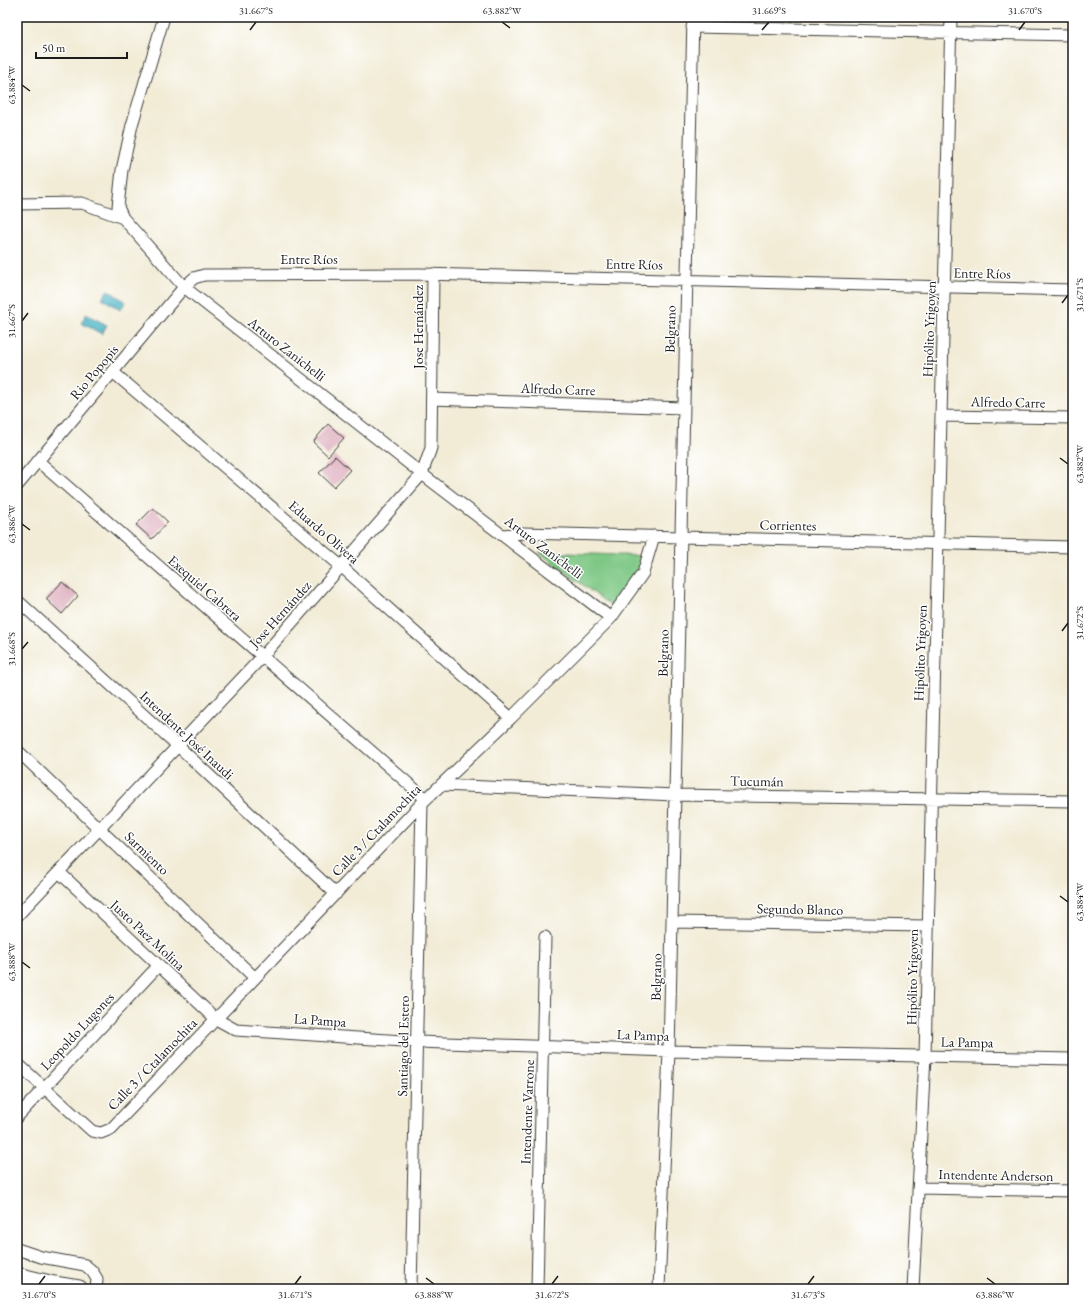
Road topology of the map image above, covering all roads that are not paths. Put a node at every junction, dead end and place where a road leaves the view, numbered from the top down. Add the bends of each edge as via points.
1 (164, 17) edge
2 (951, 17) edge
3 (692, 22) edge
4 (951, 34) junction
5 (1073, 35) edge
6 (17, 204) edge
7 (123, 218) junction
8 (433, 274) junction
9 (194, 278) joint
10 (686, 280) junction
11 (945, 287) junction
12 (184, 288) junction
13 (1073, 290) edge
14 (114, 373) junction
15 (432, 399) junction
16 (683, 408) junction
17 (941, 416) junction
18 (1073, 418) edge
19 (38, 461) junction
20 (422, 474) junction
21 (17, 486) edge
22 (503, 535) junction
23 (654, 536) junction
24 (680, 538) junction
25 (938, 544) junction
26 (1073, 547) edge
27 (342, 567) junction
28 (17, 600) edge
29 (611, 618) junction
30 (261, 658) junction
31 (511, 718) junction
32 (178, 746) junction
33 (17, 750) edge
34 (442, 785) junction
35 (675, 795) junction
36 (930, 799) junction
37 (424, 801) junction
38 (1073, 801) edge
39 (100, 828) junction
40 (59, 872) junction
41 (336, 894) junction
42 (19, 910) edge
43 (672, 922) junction
44 (928, 926) junction
45 (545, 937) dead end
46 (159, 966) junction
47 (255, 978) junction
48 (216, 1020) junction
49 (418, 1042) junction
50 (544, 1046) junction
51 (669, 1052) junction
52 (925, 1056) junction
53 (1073, 1059) edge
54 (17, 1063) edge
55 (44, 1088) junction
56 (17, 1117) edge
57 (918, 1188) junction
58 (1073, 1191) edge
59 (17, 1249) edge
60 (17, 1276) edge
61 (79, 1289) edge
62 (96, 1289) edge
63 (411, 1289) edge
64 (537, 1289) edge
65 (659, 1289) edge
66 (913, 1289) edge

1 - 7 street, Arturo Zanichelli via 132,126 122,170 118,207
2 - 4 street, Hipólito Yrigoyen
3 - 4 street
3 - 10 street, Belgrano
4 - 5 street
4 - 11 street, Hipólito Yrigoyen
6 - 7 street via 82,203
7 - 12 street, Arturo Zanichelli
8 - 9 street, Entre Ríos via 204,275
8 - 10 street, Entre Ríos
8 - 15 street, Jose Hernández
9 - 12 street, Rio Popopis
10 - 11 street, Entre Ríos
10 - 16 street, Belgrano
11 - 13 street, Entre Ríos
11 - 17 street, Hipólito Yrigoyen
12 - 14 street, Rio Popopis
12 - 20 street, Arturo Zanichelli
14 - 19 street, Rio Popopis
14 - 27 street, Eduardo Olivera
15 - 16 street, Alfredo Carre
15 - 20 street, Jose Hernández via 431,448
16 - 24 street, Belgrano
17 - 18 street, Alfredo Carre
17 - 25 street, Hipólito Yrigoyen
19 - 21 street, Rio Popopis
19 - 30 street, Exequiel Cabrera
20 - 22 street, Arturo Zanichelli
20 - 27 street, Jose Hernández
22 - 23 street, Corrientes via 523,533
22 - 29 street, Arturo Zanichelli
23 - 24 street, Corrientes
23 - 29 street, Calle 3 / Ctalamochita via 643,573
24 - 25 street, Corrientes
24 - 35 street, Belgrano
25 - 26 street, Corrientes
25 - 36 street, Hipólito Yrigoyen
27 - 30 street, Jose Hernández
27 - 31 street, Eduardo Olivera
28 - 32 street, Intendente José Inaudi
29 - 31 street, Calle 3 / Ctalamochita
30 - 32 street, Jose Hernández
30 - 37 street, Exequiel Cabrera
31 - 34 street, Calle 3 / Ctalamochita
32 - 39 street, Jose Hernández
32 - 41 street, Intendente José Inaudi
33 - 39 street, Sarmiento
34 - 35 street, Tucumán
34 - 37 street, Calle 3 / Ctalamochita
35 - 36 street, Tucumán
35 - 43 street, Belgrano
36 - 38 street, Tucumán
36 - 44 street, Hipólito Yrigoyen
37 - 41 street, Calle 3 / Ctalamochita
37 - 49 street, Santiago del Estero
39 - 40 street, Jose Hernández
39 - 47 street, Sarmiento
40 - 42 street, Jose Hernández
40 - 46 street, Justo Paez Molina
41 - 47 street, Calle 3 / Ctalamochita
43 - 44 street, Segundo Blanco
43 - 51 street, Belgrano
44 - 52 street, Hipólito Yrigoyen
45 - 50 street, Intendente Varrone
46 - 48 street, Justo Paez Molina
46 - 55 street, Leopoldo Lugones
47 - 48 street, Calle 3 / Ctalamochita
48 - 49 street, La Pampa via 236,1030
48 - 55 street, Calle 3 / Ctalamochita via 111,1129 101,1133 92,1130
49 - 50 street, La Pampa
49 - 63 street, Santiago del Estero
50 - 51 street, La Pampa
50 - 64 street, Intendente Varrone
51 - 52 street, La Pampa
51 - 65 street, Belgrano
52 - 53 street, La Pampa
52 - 57 street, Hipólito Yrigoyen
54 - 55 street
55 - 56 street, Leopoldo Lugones
57 - 58 street, Intendente Anderson
57 - 66 street, Hipólito Yrigoyen
59 - 62 street via 41,1257 85,1265 97,1279
60 - 61 main road

